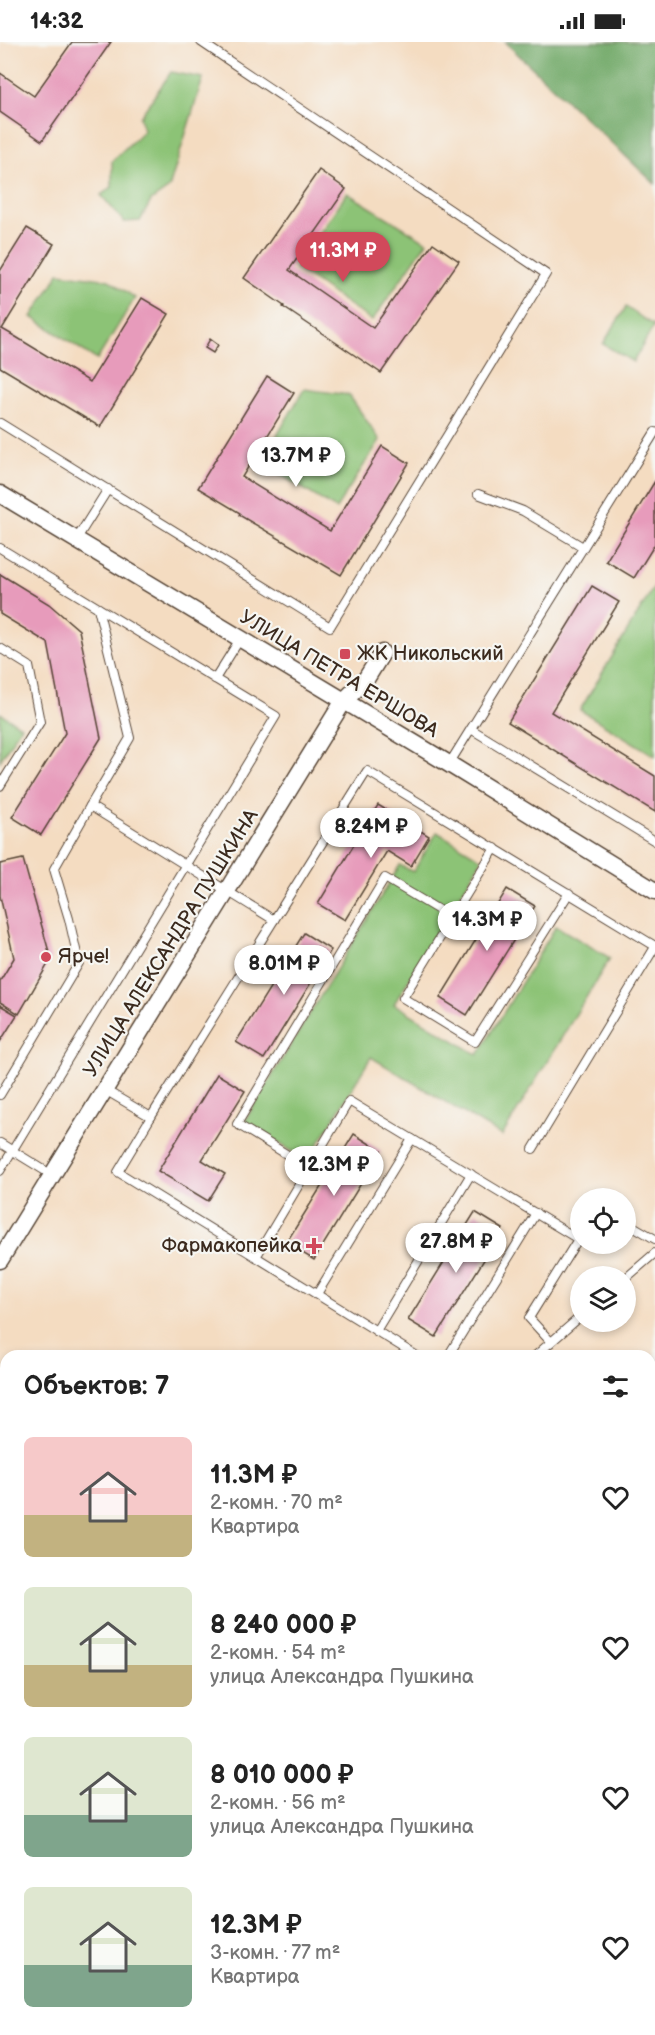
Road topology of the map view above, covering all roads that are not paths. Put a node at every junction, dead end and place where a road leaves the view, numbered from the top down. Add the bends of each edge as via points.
1 (201, 42) edge
2 (0, 423) edge
3 (655, 432) edge
4 (108, 489) junction
5 (0, 494) edge
6 (478, 494) dead end
7 (76, 540) junction
8 (584, 547) junction
9 (0, 548) edge
10 (98, 608) junction
11 (240, 639) junction
12 (0, 648) edge
13 (382, 652) dead end
14 (215, 679) junction
15 (343, 702) junction
16 (471, 729) junction
17 (449, 764) junction
18 (0, 786) edge
19 (90, 806) junction
20 (655, 841) edge
21 (495, 848) junction
22 (186, 865) junction
23 (227, 891) junction
24 (655, 891) edge
25 (569, 893) junction
26 (452, 918) junction
27 (274, 920) junction
28 (655, 946) edge
29 (105, 1090) junction
30 (0, 1095) edge
31 (152, 1117) junction
32 (412, 1139) junction
33 (0, 1143) edge
34 (533, 1149) dead end
35 (13, 1151) junction
36 (309, 1168) junction
37 (0, 1171) edge
38 (471, 1174) junction
39 (52, 1175) junction
40 (536, 1213) junction
41 (636, 1227) edge
42 (570, 1232) edge
43 (655, 1239) edge
44 (570, 1252) edge
45 (655, 1253) edge
46 (256, 1257) junction
47 (0, 1260) edge
48 (636, 1269) edge
49 (317, 1294) junction
50 (570, 1325) edge
51 (376, 1331) junction
52 (551, 1341) junction
53 (407, 1350) edge
54 (452, 1350) edge
55 (541, 1350) edge

1 - 4 lane via 546,274 330,627
2 - 4 lane
3 - 8 lane
4 - 7 lane
5 - 7 street, УЛИЦА ПЕТРА ЕРШОВА
6 - 8 lane via 523,511
7 - 11 street, УЛИЦА ПЕТРА ЕРШОВА
8 - 16 lane
9 - 10 lane
10 - 14 lane
10 - 19 lane via 130,738
11 - 14 lane
11 - 15 street, УЛИЦА ПЕТРА ЕРШОВА
12 - 18 lane via 29,666 40,722
13 - 15 street, УЛИЦА АЛЕКСАНДРА ПУШКИНА via 366,679
14 - 22 lane via 276,716
15 - 17 street, УЛИЦА ПЕТРА ЕРШОВА
15 - 23 street, УЛИЦА АЛЕКСАНДРА ПУШКИНА
16 - 17 lane
16 - 20 lane
17 - 24 street, УЛИЦА ПЕТРА ЕРШОВА
19 - 22 lane
19 - 30 lane via 54,869 79,963
21 - 25 lane
21 - 26 lane
21 - 27 lane via 367,771
22 - 23 lane
22 - 35 lane
23 - 27 lane
23 - 29 street, УЛИЦА АЛЕКСАНДРА ПУШКИНА
25 - 26 lane via 475,1042 403,998
25 - 28 lane
26 - 36 lane via 385,878 237,1124
27 - 31 lane
28 - 34 lane
29 - 31 lane
29 - 39 street, УЛИЦА АЛЕКСАНДРА ПУШКИНА
31 - 46 lane via 118,1172
32 - 36 lane via 350,1101
32 - 38 lane
32 - 49 lane
33 - 35 lane
35 - 37 lane
35 - 39 lane
36 - 46 lane
38 - 40 lane
38 - 51 lane
39 - 47 street, УЛИЦА АЛЕКСАНДРА ПУШКИНА
40 - 42 lane
40 - 54 lane
41 - 43 lane
44 - 52 lane via 529,1318
45 - 48 lane
46 - 49 lane
49 - 51 lane
50 - 52 lane
51 - 53 lane
52 - 55 lane

